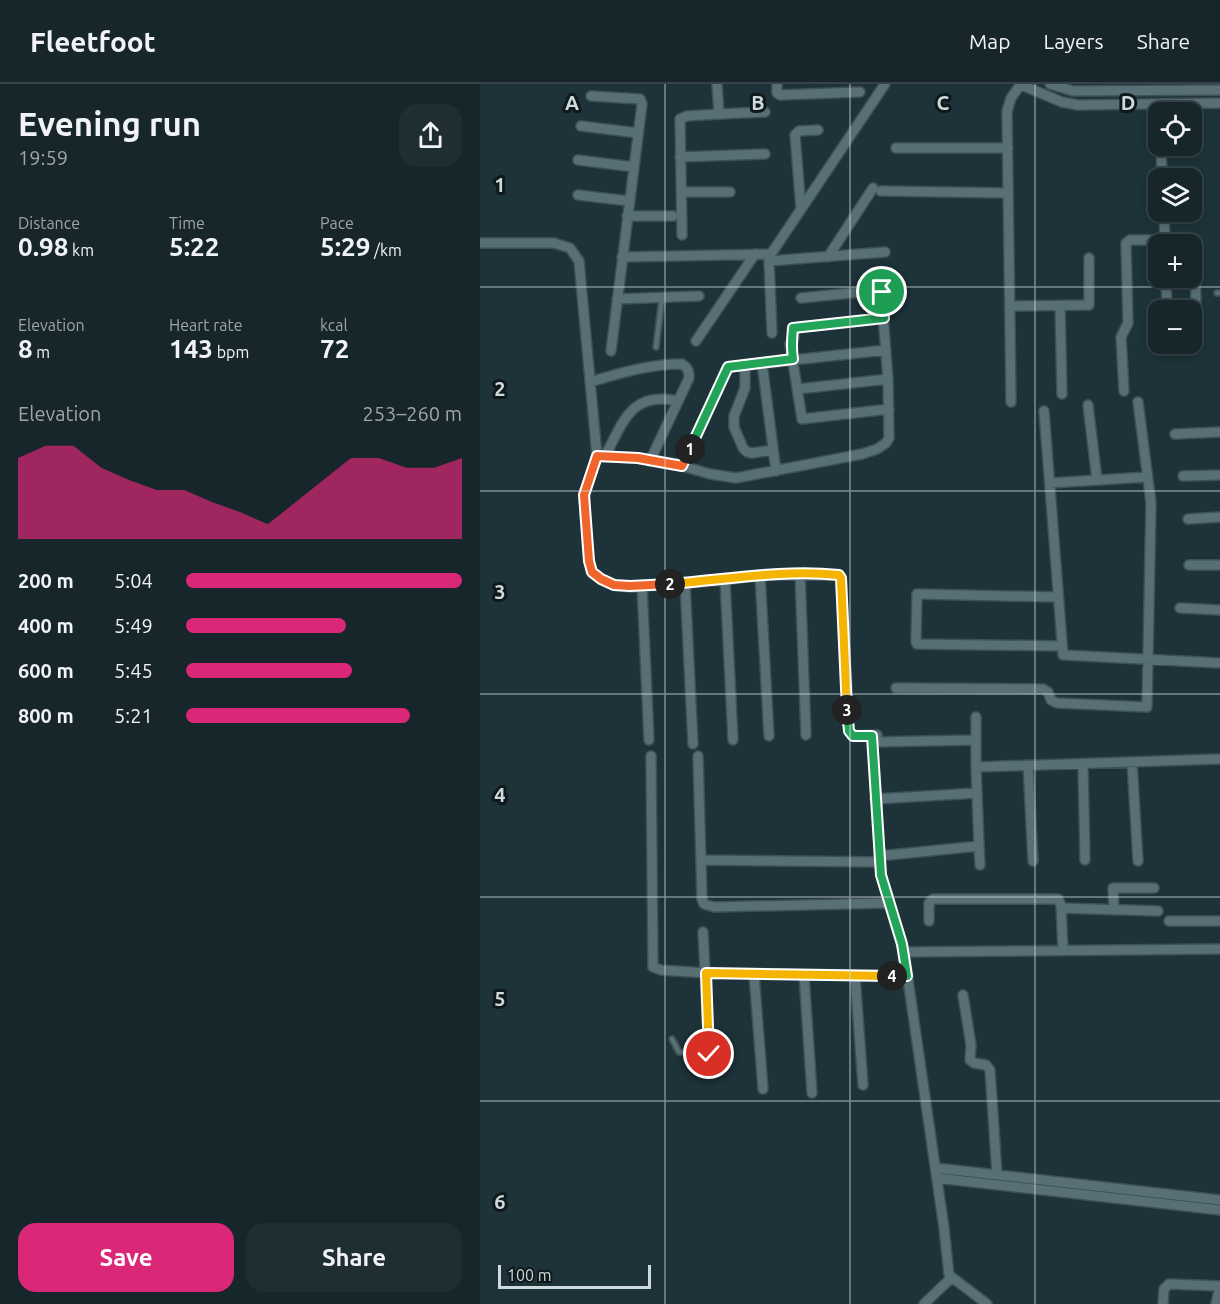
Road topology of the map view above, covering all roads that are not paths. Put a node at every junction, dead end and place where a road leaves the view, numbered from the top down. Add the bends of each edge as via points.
1 (717, 84) edge
2 (777, 84) edge
3 (885, 84) edge
4 (1020, 84) edge
5 (1050, 84) edge
6 (1159, 90) junction
7 (1220, 90) edge
8 (1109, 91) junction
9 (860, 92) dead end
10 (591, 96) dead end
11 (1160, 102) edge
12 (1220, 103) edge
13 (1108, 104) junction
14 (1202, 104) edge
15 (1148, 107) edge
16 (765, 112) dead end
17 (719, 114) junction
18 (580, 126) dead end
19 (818, 129) dead end
20 (638, 133) junction
21 (896, 148) dead end
22 (1008, 148) junction
23 (765, 154) dead end
24 (680, 157) junction
25 (578, 160) dead end
26 (634, 167) junction
27 (681, 192) junction
28 (730, 192) dead end
29 (1008, 193) junction
30 (578, 195) dead end
31 (629, 201) junction
32 (801, 209) junction
33 (627, 216) junction
34 (673, 216) dead end
35 (682, 235) dead end
36 (1148, 241) edge
37 (480, 243) edge
38 (885, 252) dead end
39 (755, 254) junction
40 (622, 257) junction
41 (770, 257) junction
42 (828, 257) junction
43 (1089, 258) dead end
44 (699, 296) dead end
45 (662, 298) junction
46 (801, 298) dead end
47 (617, 299) junction
48 (1010, 306) junction
49 (1060, 306) junction
50 (884, 318) junction
51 (772, 333) dead end
52 (696, 341) dead end
53 (656, 347) dead end
54 (886, 350) junction
55 (611, 351) dead end
56 (793, 359) junction
57 (762, 363) junction
58 (745, 364) junction
59 (888, 379) junction
60 (590, 382) junction
61 (798, 389) junction
62 (1124, 391) dead end
63 (1062, 394) dead end
64 (678, 401) junction
65 (1011, 402) dead end
66 (1138, 402) dead end
67 (1088, 405) dead end
68 (889, 409) junction
69 (1044, 411) dead end
70 (1220, 432) edge
71 (1175, 434) dead end
72 (773, 450) junction
73 (601, 456) junction
74 (650, 461) junction
75 (682, 466) junction
76 (776, 471) junction
77 (1220, 475) edge
78 (1183, 476) dead end
79 (1147, 477) junction
80 (1097, 480) junction
81 (1050, 483) junction
82 (1220, 517) edge
83 (1188, 519) dead end
84 (1189, 565) dead end
85 (1220, 565) edge
86 (800, 574) junction
87 (760, 575) junction
88 (725, 580) junction
89 (684, 583) junction
90 (642, 586) junction
91 (1058, 597) junction
92 (1180, 608) dead end
93 (1220, 610) edge
94 (1062, 646) junction
95 (1147, 659) junction
96 (1220, 663) edge
97 (896, 688) dead end
98 (976, 717) dead end
99 (806, 735) dead end
100 (770, 736) dead end
101 (874, 738) junction
102 (649, 740) dead end
103 (733, 740) dead end
104 (976, 740) junction
105 (693, 744) dead end
106 (651, 756) dead end
107 (698, 756) dead end
108 (1220, 759) edge
109 (1132, 762) junction
110 (1083, 764) junction
111 (1028, 765) junction
112 (976, 767) junction
113 (977, 793) junction
114 (875, 799) junction
115 (979, 846) junction
116 (879, 859) junction
117 (701, 860) junction
118 (1085, 860) dead end
119 (1033, 861) dead end
120 (1138, 861) dead end
121 (980, 866) dead end
122 (1154, 888) dead end
123 (888, 903) junction
124 (1061, 908) junction
125 (1114, 910) junction
126 (1158, 911) dead end
127 (929, 921) dead end
128 (1169, 921) dead end
129 (1220, 921) edge
130 (703, 932) dead end
131 (1220, 949) edge
132 (1063, 950) junction
133 (904, 952) junction
134 (706, 973) junction
135 (754, 974) junction
136 (804, 975) junction
137 (855, 976) junction
138 (907, 976) junction
139 (963, 995) dead end
140 (672, 1039) dead end
141 (709, 1054) junction
142 (710, 1066) dead end
143 (863, 1085) dead end
144 (763, 1089) dead end
145 (812, 1093) dead end
146 (936, 1173) junction
147 (997, 1174) junction
148 (1220, 1200) edge
149 (1220, 1210) edge
150 (951, 1278) junction
151 (1220, 1286) edge
152 (924, 1304) edge
153 (987, 1304) edge
154 (1164, 1304) edge
155 (1216, 1304) edge

1 - 17 street
2 - 9 street via 780,94
3 - 32 street
4 - 13 street via 1062,102
4 - 22 street via 1007,111
5 - 8 street via 1073,91
6 - 7 street
6 - 8 street
6 - 11 street
8 - 13 street
10 - 20 street via 640,99
12 - 14 street
13 - 15 street
16 - 17 street
17 - 24 street via 680,119
18 - 20 street
19 - 32 street via 795,135
20 - 26 street
21 - 22 street
22 - 29 street
23 - 24 street
24 - 27 street
25 - 26 street
26 - 31 street
27 - 28 street
27 - 35 street
29 - 42 street via 877,190
29 - 48 street
30 - 31 street
31 - 33 street
32 - 41 street
33 - 34 street
33 - 40 street
36 - 62 street via 1126,243 1128,323 1122,337
37 - 60 street via 554,243 570,248 579,261
38 - 42 street
39 - 40 street
39 - 41 street
39 - 52 street
40 - 47 street
41 - 42 street
41 - 51 street
43 - 49 street via 1089,305
44 - 45 street
45 - 47 street
45 - 53 lane
46 - 50 street via 878,288 882,292
47 - 55 street
48 - 49 street
48 - 65 street
49 - 63 street
50 - 54 street
50 - 56 street via 793,328
54 - 56 street
54 - 59 street
56 - 57 street
56 - 61 street
57 - 58 street
57 - 72 street
58 - 72 street via 745,387 734,427 747,452
58 - 75 street via 726,369
59 - 61 street
59 - 68 street
60 - 64 street via 627,371 682,364 689,371 689,378
60 - 73 street
61 - 68 street via 802,419
64 - 73 street via 660,399 635,406
64 - 74 street
66 - 79 street
67 - 80 street
68 - 76 street via 890,438 877,449
69 - 81 street
70 - 71 street
72 - 76 street
73 - 74 street
73 - 90 street via 584,495 592,572 614,585
74 - 75 street
75 - 76 street via 736,478
77 - 78 street
79 - 80 street
79 - 95 street via 1151,503
80 - 81 street
81 - 91 street
82 - 83 street
84 - 85 street
86 - 87 street
86 - 99 street
86 - 101 street via 841,578 849,731 853,736
87 - 88 street
87 - 100 street
88 - 89 street
88 - 103 street
89 - 90 street
89 - 105 street
90 - 102 street
91 - 94 street
91 - 94 street via 916,594 916,642
92 - 93 street
94 - 95 street via 1064,656
95 - 96 street
95 - 97 street via 1148,705 1144,708 1057,703 1043,689
98 - 104 street
101 - 104 street
101 - 114 street
104 - 112 street
106 - 134 street via 653,967
107 - 117 street
108 - 109 street
109 - 110 street
109 - 120 street
110 - 111 street
110 - 118 street
111 - 112 street
111 - 119 street
112 - 113 street
113 - 114 street
113 - 115 street
114 - 116 street
115 - 116 street
115 - 121 street
116 - 117 street
116 - 123 street
117 - 123 street via 702,899 708,906
122 - 125 street via 1113,888
123 - 133 street
124 - 125 street
124 - 127 street via 1061,902 1054,898 933,899 929,903
124 - 132 street
125 - 126 street
128 - 129 street
130 - 134 street
131 - 132 street
132 - 133 street
133 - 138 street
134 - 135 street
134 - 141 street
135 - 136 street
135 - 144 street
136 - 137 street
136 - 145 street
137 - 138 street
137 - 143 street
138 - 146 street
139 - 147 street via 970,1060 990,1070
140 - 141 lane via 679,1052
141 - 142 street
146 - 147 street
146 - 149 street
146 - 150 street
147 - 148 street
150 - 152 street
150 - 153 street
151 - 154 street via 1169,1284 1164,1289
151 - 155 street

